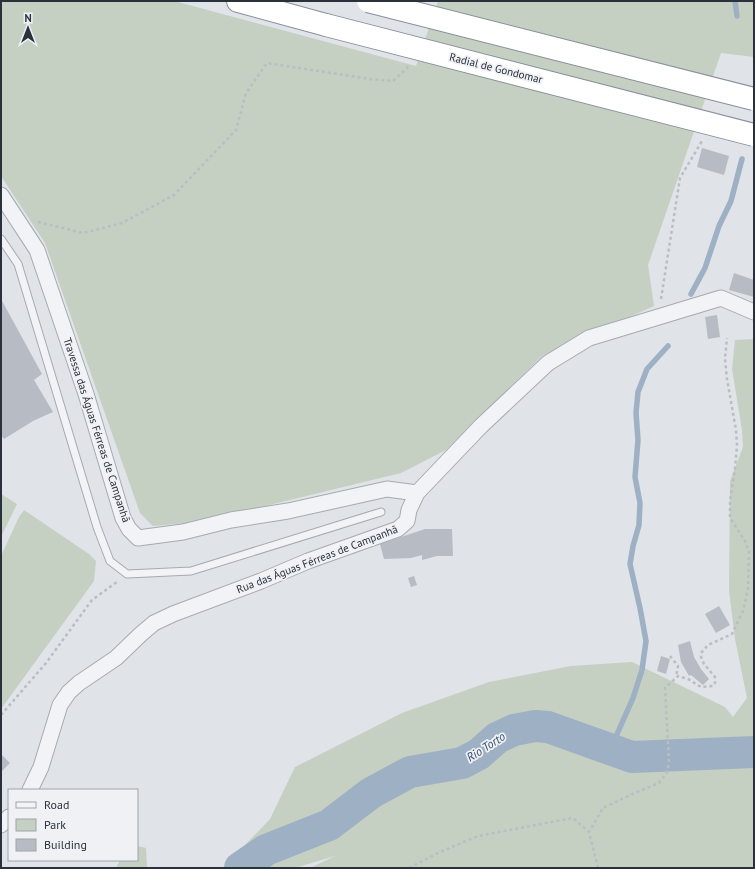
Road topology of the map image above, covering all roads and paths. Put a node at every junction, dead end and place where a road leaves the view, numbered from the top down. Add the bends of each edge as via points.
1 (238, 1) edge
2 (368, 1) edge
3 (409, 62) dead end
4 (754, 99) edge
5 (754, 135) edge
6 (703, 139) dead end
7 (1, 195) edge
8 (15, 216) junction
9 (1, 239) edge
10 (754, 312) edge
11 (658, 317) junction
12 (728, 338) dead end
13 (417, 493) junction
14 (381, 512) dead end
15 (127, 574) junction
16 (670, 656) dead end
17 (676, 677) junction
18 (1, 715) edge
19 (30, 789) edge
20 (589, 832) junction
21 (409, 868) edge
22 (598, 868) edge

1 - 5 highway, Radial de Gondomar, bridge
2 - 4 highway, bridge
3 - 8 path via 408,68 393,80 370,79 267,63 246,93 236,130 174,195 122,223 83,233
6 - 11 path via 680,178
7 - 8 street, Travessa das Águas Férreas de Campanhã
8 - 13 street, Travessa das Águas Férreas de Campanhã via 37,250 86,394 124,518 129,529 138,538 183,532 387,489
9 - 15 lane via 18,264 97,527 110,561
10 - 11 street, Rua das Águas Férreas de Campanhã via 721,298
11 - 13 street, Rua das Águas Férreas de Campanhã via 589,338 548,363 480,426
12 - 17 path via 725,358 737,445 730,518 749,552 748,589 743,610 732,634 708,645 701,653 704,664 715,677 713,686 701,687 688,679
13 - 19 street, Rua das Águas Férreas de Campanhã via 407,521 398,529 154,623 116,658 68,692 60,705 41,766
14 - 15 lane via 191,571
15 - 18 path via 92,600 46,662
16 - 17 path via 678,666
17 - 20 path via 664,688 669,762 667,772 659,783 603,808
20 - 21 path via 573,818 478,836
20 - 22 path

